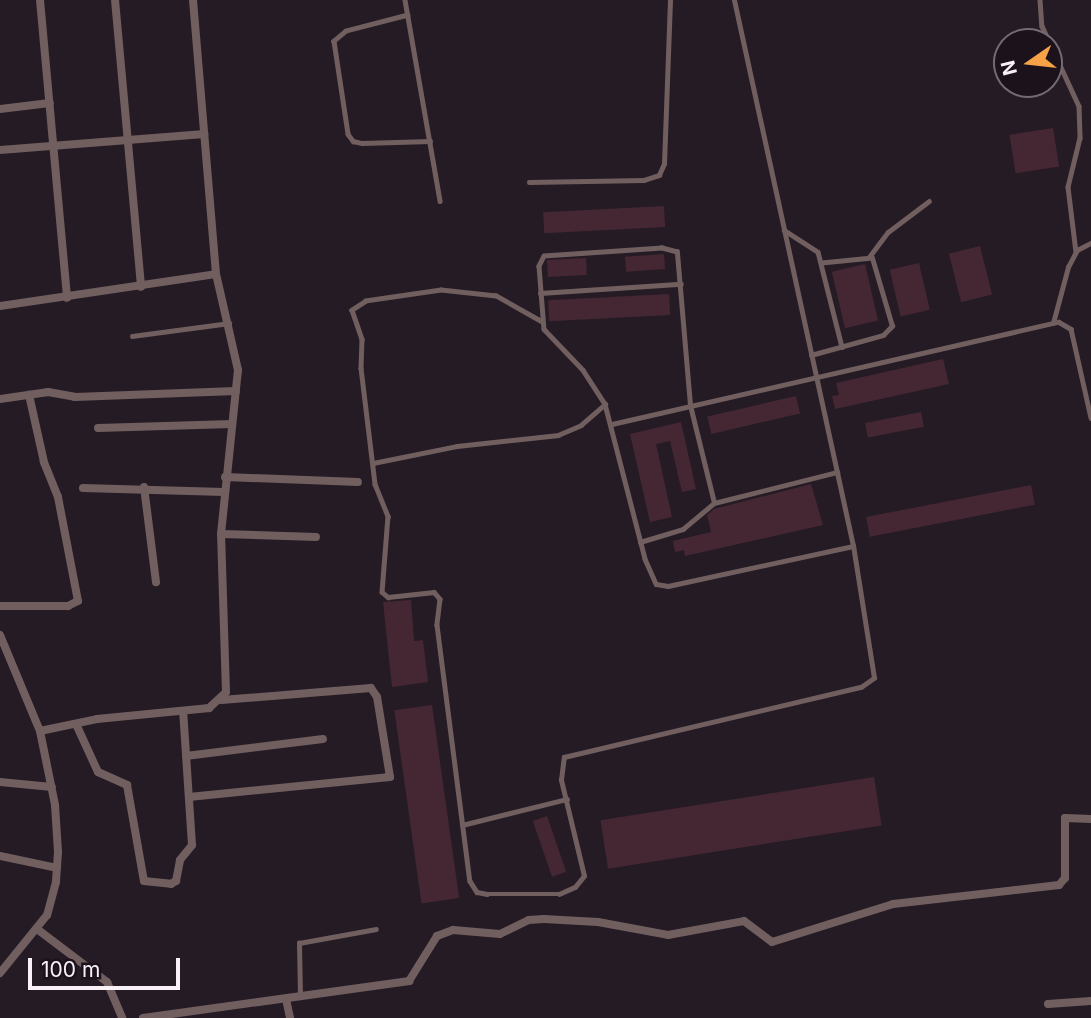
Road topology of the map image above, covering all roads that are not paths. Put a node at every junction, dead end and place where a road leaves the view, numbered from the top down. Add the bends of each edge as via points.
1 (40, 0) edge
2 (115, 0) edge
3 (193, 0) edge
4 (405, 0) edge
5 (670, 0) edge
6 (734, 0) edge
7 (1040, 0) edge
8 (408, 15) junction
9 (50, 103) junction
10 (0, 109) edge
11 (204, 134) junction
12 (429, 141) junction
13 (130, 143) junction
14 (54, 149) junction
15 (0, 150) edge
16 (529, 182) dead end
17 (440, 201) dead end
18 (929, 201) dead end
19 (784, 230) junction
20 (1091, 243) edge
21 (1076, 252) junction
22 (869, 257) junction
23 (822, 263) junction
24 (216, 274) junction
25 (681, 284) junction
26 (142, 286) junction
27 (540, 293) junction
28 (67, 298) junction
29 (0, 306) edge
30 (542, 322) junction
31 (229, 323) junction
32 (1053, 324) junction
33 (132, 336) dead end
34 (842, 347) junction
35 (811, 355) junction
36 (816, 375) junction
37 (236, 391) junction
38 (29, 395) junction
39 (0, 399) edge
40 (605, 404) junction
41 (690, 405) junction
42 (1091, 418) edge
43 (232, 424) junction
44 (612, 424) junction
45 (98, 428) dead end
46 (373, 463) junction
47 (837, 471) junction
48 (225, 477) junction
49 (358, 482) dead end
50 (144, 487) junction
51 (83, 488) dead end
52 (224, 492) junction
53 (714, 503) junction
54 (221, 534) junction
55 (316, 537) dead end
56 (640, 542) junction
57 (853, 546) junction
58 (156, 582) dead end
59 (0, 606) edge
60 (0, 635) edge
61 (221, 700) junction
62 (183, 711) junction
63 (76, 724) junction
64 (40, 731) junction
65 (323, 739) dead end
66 (186, 756) junction
67 (0, 782) edge
68 (52, 787) junction
69 (189, 797) junction
70 (567, 799) junction
71 (1091, 819) edge
72 (462, 825) junction
73 (0, 856) edge
74 (57, 868) junction
75 (37, 929) junction
76 (376, 929) dead end
77 (0, 973) edge
78 (300, 997) junction
79 (286, 999) junction
80 (1091, 1001) edge
81 (1048, 1004) dead end
82 (122, 1018) edge
83 (142, 1018) edge
84 (290, 1018) edge

1 - 9 street
2 - 13 street
3 - 11 street
4 - 8 lane
5 - 16 lane via 664,164 659,175 645,180
6 - 19 lane
7 - 21 lane via 1042,26 1079,106 1080,138 1068,187
8 - 12 lane
8 - 12 lane via 346,31 334,41 348,134 362,143
9 - 10 street
9 - 14 street
11 - 13 street
11 - 24 street
12 - 17 lane
13 - 14 street
13 - 26 street
14 - 15 street
14 - 28 street
18 - 22 lane via 888,232
19 - 23 lane via 815,247
19 - 35 lane
20 - 21 lane
21 - 32 lane
22 - 23 lane
22 - 34 lane via 876,264 891,330
23 - 34 lane
24 - 26 street
24 - 31 street
25 - 27 lane
25 - 27 lane via 679,256 673,248 555,253 539,262
25 - 41 lane
26 - 28 street
27 - 30 lane
28 - 29 street
30 - 40 lane
30 - 46 lane via 496,296 441,290 353,307 362,339 361,368
31 - 33 lane
31 - 37 street via 238,358
32 - 36 lane
32 - 42 lane via 1063,322 1071,329
34 - 35 lane
35 - 36 lane
36 - 41 lane
36 - 47 lane
37 - 38 street
37 - 43 street
38 - 39 street
38 - 59 street via 44,462 58,497 78,601 68,606
40 - 44 lane
40 - 46 lane via 581,425 558,435 457,446
41 - 44 lane
41 - 53 lane
43 - 45 street
43 - 48 street
44 - 56 lane
46 - 72 lane via 376,490 388,516 382,594 430,592 441,601 437,625
47 - 53 lane
47 - 57 lane
48 - 49 street
48 - 52 street
50 - 51 street
50 - 52 street
50 - 58 street
52 - 54 street
53 - 56 lane via 683,529
54 - 55 street
54 - 61 street via 227,682
56 - 57 lane via 652,580 668,586
57 - 70 lane via 874,671 872,682 570,754 560,768
60 - 64 street
61 - 62 street via 209,708
61 - 69 street via 371,688 377,697 390,777
62 - 63 street
62 - 66 street
63 - 64 street
63 - 69 street via 98,772 127,785 133,836 146,883 176,881 178,863 192,845
64 - 68 street
65 - 66 street
66 - 69 street
67 - 68 street
68 - 74 street
70 - 72 lane
70 - 72 lane via 584,867 580,882 559,894 477,891 470,881
71 - 78 street via 1065,818 1065,878 1059,885 893,904 772,943 744,921 668,934 598,922 544,919 529,920 500,934 453,929 437,936 409,981
73 - 74 street
74 - 75 street via 52,901
75 - 77 street
75 - 82 street via 107,982
76 - 78 lane via 299,943
78 - 79 street
79 - 83 street
79 - 84 street
80 - 81 street

